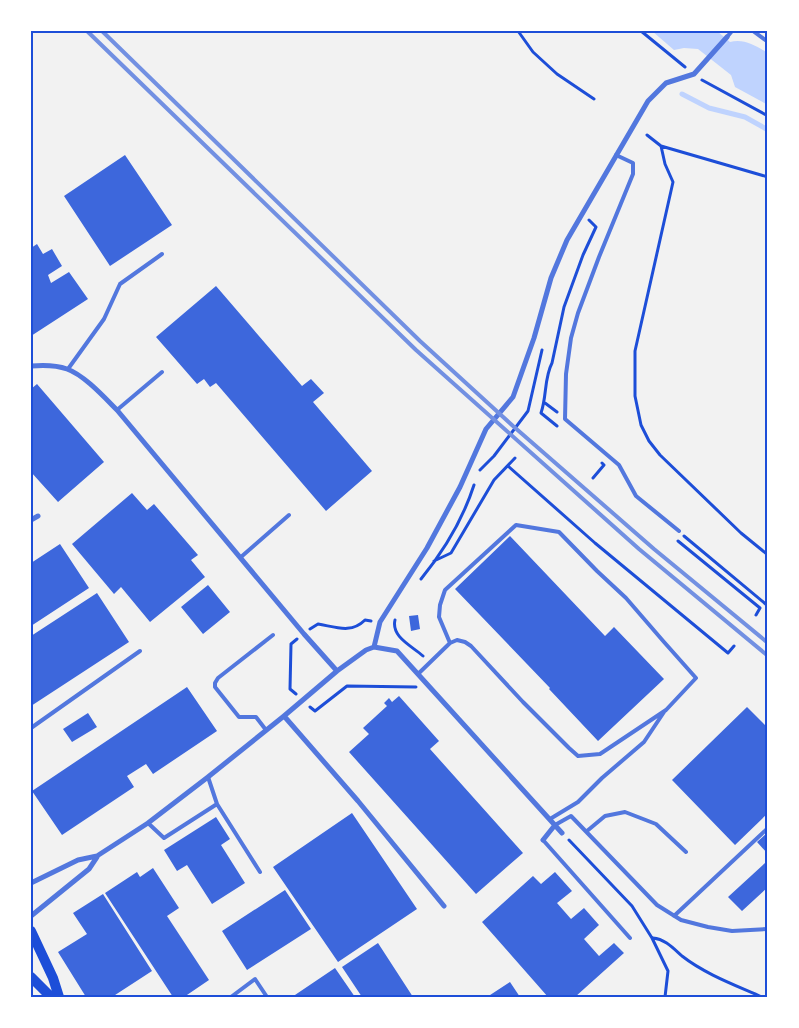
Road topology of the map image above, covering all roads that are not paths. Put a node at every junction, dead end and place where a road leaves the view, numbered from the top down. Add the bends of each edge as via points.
1 (732, 31) edge
2 (753, 31) edge
3 (726, 37) joint
4 (768, 42) edge
5 (616, 155) junction
6 (162, 254) dead end
7 (31, 366) edge
8 (68, 369) junction
9 (162, 372) dead end
10 (117, 410) junction
11 (289, 515) dead end
12 (38, 516) dead end
13 (31, 520) edge
14 (679, 531) road end
15 (241, 557) junction
16 (273, 635) dead end
17 (450, 644) junction
18 (374, 647) junction
19 (140, 651) dead end
20 (337, 671) junction
21 (418, 674) junction
22 (666, 710) junction
23 (284, 716) junction
24 (31, 728) edge
25 (266, 730) junction
26 (208, 777) junction
27 (217, 804) junction
28 (550, 819) junction
29 (148, 823) junction
30 (555, 825) junction
31 (768, 828) edge
32 (587, 831) junction
33 (562, 833) road end
34 (543, 840) joint
35 (686, 852) dead end
36 (97, 856) junction
37 (260, 872) dead end
38 (31, 883) edge
39 (444, 906) dead end
40 (31, 916) edge
41 (674, 916) junction
42 (768, 930) edge
43 (31, 931) edge
44 (630, 938) dead end
45 (31, 977) edge
46 (51, 997) edge
47 (59, 997) edge
48 (231, 997) edge
49 (267, 997) edge

1 - 3 lane
2 - 4 lane
3 - 5 street via 694,74 666,83 658,90
5 - 14 lane via 633,163 633,174 573,330 566,368 565,419 619,465 636,496
5 - 18 street via 567,240 551,278 518,387 508,405 486,429 427,548 380,622
6 - 8 lane via 120,284 104,319
7 - 8 street
8 - 10 street
9 - 10 lane
10 - 15 street
11 - 15 lane
12 - 13 street
15 - 20 street
16 - 25 lane via 215,683 239,717 256,717
17 - 21 lane
17 - 22 lane via 458,640 471,646 578,756 600,754
17 - 22 lane via 439,617 446,590 516,525 559,532 626,598 696,678
18 - 20 street
18 - 21 street via 397,651
19 - 24 lane
20 - 23 street
21 - 28 street
22 - 28 lane via 644,742 578,802
23 - 25 street
23 - 39 street
25 - 26 street
26 - 27 lane
26 - 29 street
27 - 29 lane via 164,838
27 - 37 lane
28 - 30 street
29 - 36 street
30 - 32 lane via 570,816
30 - 33 street
30 - 34 street
31 - 41 lane
32 - 35 lane via 605,816 626,812 656,824
32 - 41 lane via 657,905
34 - 44 lane
36 - 38 street via 78,860
36 - 40 street via 89,869
41 - 42 lane via 724,930
43 - 47 main road
45 - 46 main road
48 - 49 lane via 255,979

